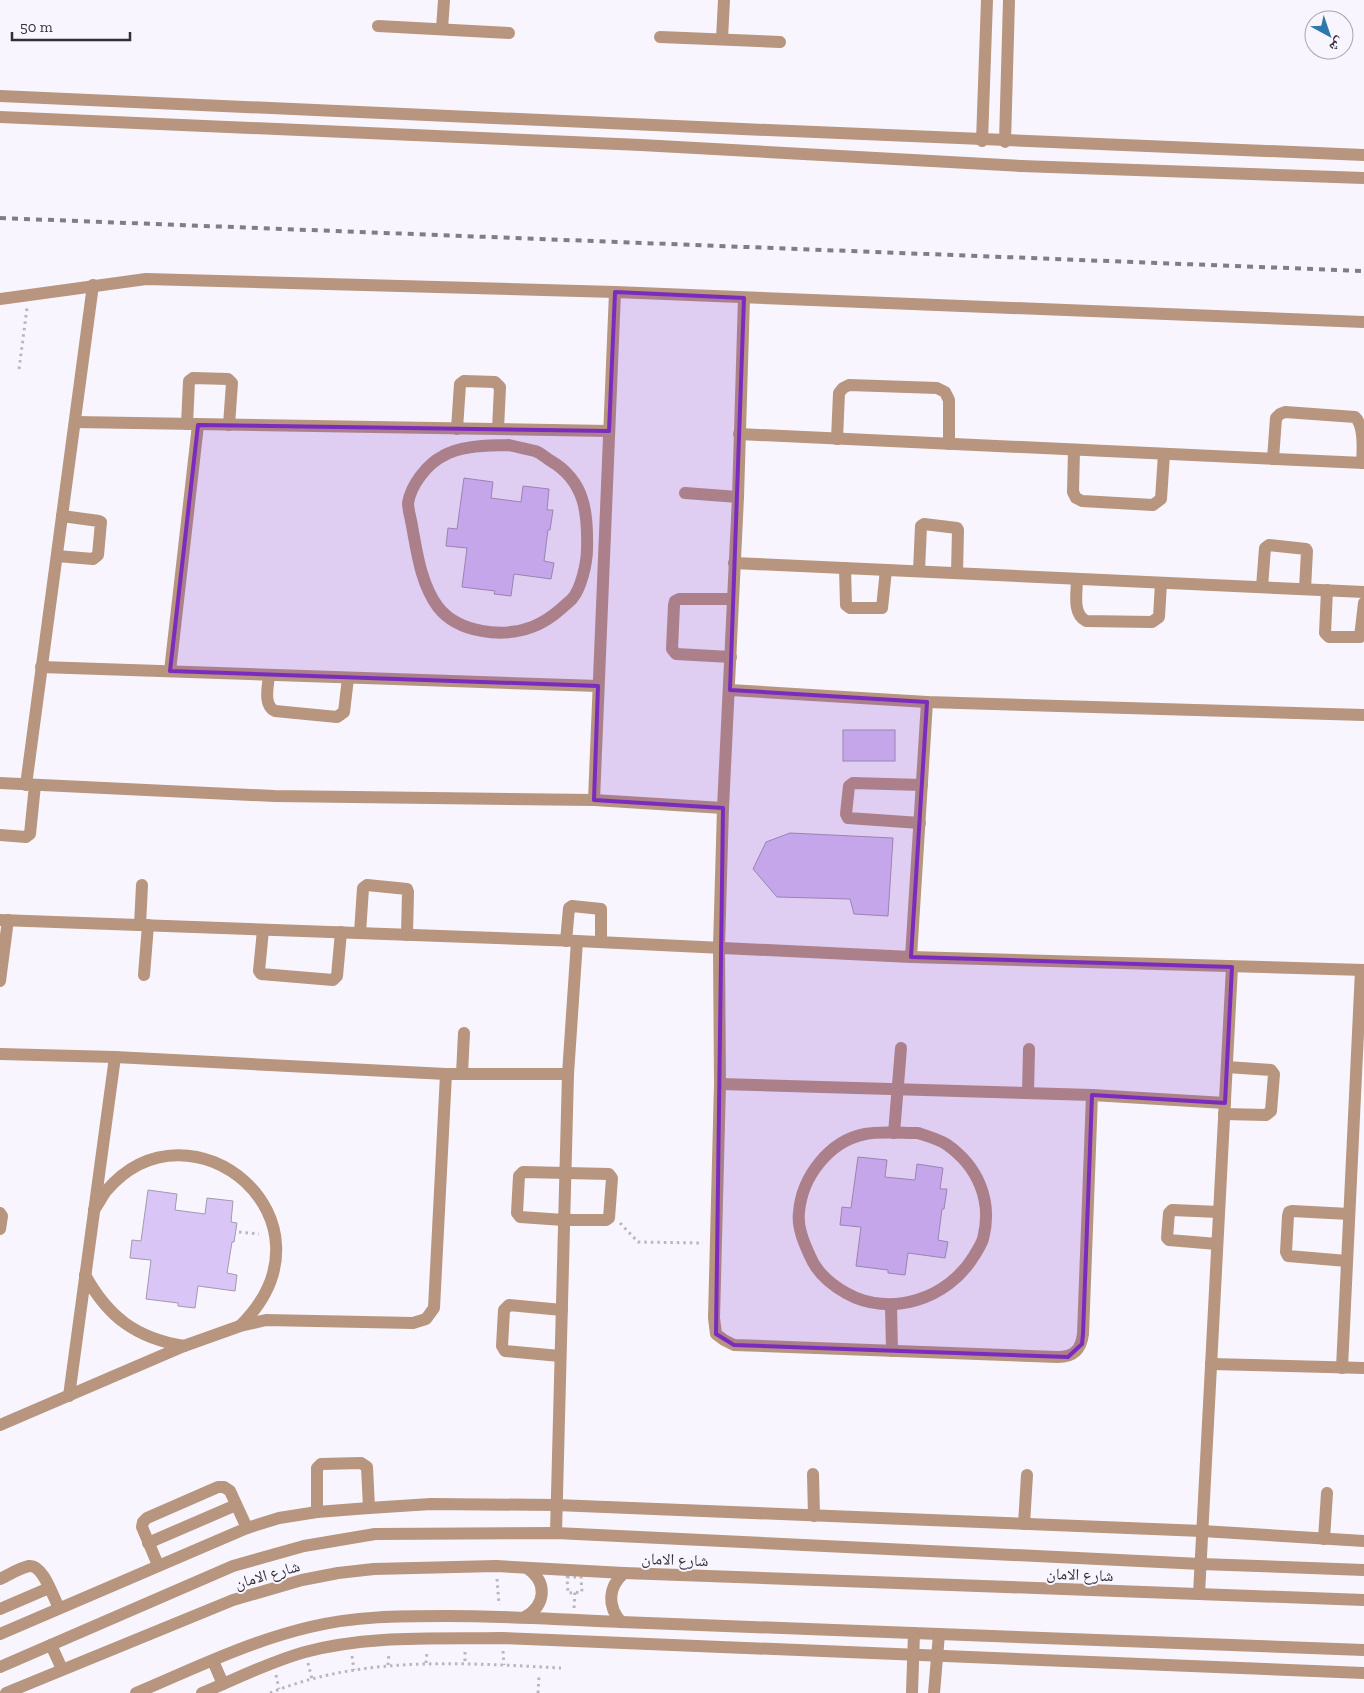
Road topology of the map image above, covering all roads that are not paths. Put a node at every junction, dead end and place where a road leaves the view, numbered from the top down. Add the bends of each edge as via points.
1 (444, 0) edge
2 (724, 0) edge
3 (987, 0) edge
4 (1009, 0) edge
5 (378, 26) dead end
6 (442, 29) junction
7 (509, 33) dead end
8 (660, 37) dead end
9 (722, 40) junction
10 (780, 42) dead end
11 (0, 96) edge
12 (0, 117) edge
13 (982, 141) junction
14 (1005, 142) junction
15 (1022, 143) junction
16 (1364, 155) edge
17 (1021, 166) junction
18 (1364, 178) edge
19 (93, 285) junction
20 (614, 292) junction
21 (744, 298) junction
22 (0, 299) edge
23 (1364, 322) edge
24 (75, 422) junction
25 (192, 424) junction
26 (229, 425) junction
27 (457, 429) junction
28 (482, 429) junction
29 (498, 430) junction
30 (609, 431) junction
31 (739, 434) junction
32 (837, 439) junction
33 (949, 444) junction
34 (481, 447) junction
35 (1074, 450) junction
36 (1164, 454) junction
37 (1273, 459) junction
38 (1363, 463) edge
39 (685, 493) dead end
40 (738, 497) junction
41 (62, 516) junction
42 (587, 543) junction
43 (604, 543) junction
44 (57, 556) junction
45 (734, 563) junction
46 (845, 568) junction
47 (886, 570) junction
48 (919, 571) junction
49 (957, 573) junction
50 (1077, 579) junction
51 (1161, 583) junction
52 (1262, 587) junction
53 (1305, 589) junction
54 (1328, 590) junction
55 (1364, 592) edge
56 (733, 599) junction
57 (1364, 604) edge
58 (731, 657) junction
59 (42, 667) junction
60 (170, 672) junction
61 (269, 675) junction
62 (348, 678) junction
63 (598, 686) junction
64 (730, 690) junction
65 (927, 702) junction
66 (1364, 715) edge
67 (0, 783) edge
68 (30, 785) junction
69 (922, 786) junction
70 (594, 800) junction
71 (723, 808) junction
72 (920, 823) junction
73 (0, 835) edge
74 (142, 885) dead end
75 (4, 920) edge
76 (144, 925) junction
77 (263, 930) junction
78 (341, 932) junction
79 (360, 933) junction
80 (407, 935) junction
81 (572, 941) junction
82 (601, 942) junction
83 (719, 947) junction
84 (911, 957) junction
85 (1232, 967) junction
86 (1362, 970) edge
87 (144, 975) dead end
88 (0, 981) edge
89 (464, 1033) dead end
90 (901, 1048) dead end
91 (1029, 1049) dead end
92 (0, 1054) edge
93 (114, 1057) junction
94 (1226, 1067) junction
95 (446, 1074) junction
96 (462, 1074) junction
97 (568, 1074) junction
98 (720, 1084) junction
99 (898, 1089) junction
100 (1028, 1093) junction
101 (1092, 1095) junction
102 (1359, 1103) edge
103 (1224, 1108) junction
104 (894, 1133) junction
105 (565, 1173) junction
106 (94, 1210) junction
107 (1219, 1212) junction
108 (0, 1213) edge
109 (1349, 1214) junction
110 (564, 1220) junction
111 (0, 1230) edge
112 (1217, 1244) junction
113 (1347, 1261) junction
114 (86, 1275) junction
115 (891, 1305) junction
116 (562, 1310) junction
117 (240, 1326) junction
118 (184, 1346) junction
119 (892, 1351) junction
120 (560, 1356) junction
121 (1211, 1364) junction
122 (1342, 1368) junction
123 (1364, 1368) edge
124 (69, 1396) junction
125 (0, 1425) edge
126 (814, 1474) dead end
127 (1027, 1475) dead end
128 (1327, 1493) dead end
129 (236, 1505) junction
130 (556, 1505) junction
131 (369, 1508) junction
132 (317, 1512) junction
133 (814, 1516) junction
134 (1024, 1524) junction
135 (247, 1528) junction
136 (1202, 1531) junction
137 (556, 1533) junction
138 (1324, 1539) junction
139 (1364, 1541) edge
140 (148, 1543) junction
141 (1201, 1564) junction
142 (158, 1565) junction
143 (527, 1568) junction
144 (1364, 1570) edge
145 (624, 1573) junction
146 (0, 1578) edge
147 (49, 1588) junction
148 (1199, 1594) junction
149 (1364, 1600) edge
150 (58, 1608) junction
151 (0, 1609) edge
152 (525, 1617) junction
153 (620, 1622) junction
154 (914, 1632) junction
155 (0, 1634) edge
156 (939, 1634) junction
157 (51, 1645) junction
158 (1364, 1650) edge
159 (913, 1654) junction
160 (937, 1654) junction
161 (214, 1661) junction
162 (0, 1668) edge
163 (62, 1669) junction
164 (1364, 1673) edge
165 (223, 1684) junction
166 (6, 1693) edge
167 (136, 1693) edge
168 (202, 1693) edge
169 (912, 1693) edge
170 (934, 1693) edge

1 - 6 street
2 - 9 street
3 - 13 street
4 - 14 street
5 - 6 street
6 - 7 street
8 - 9 street
9 - 10 street
11 - 13 street
12 - 17 street via 621,144
13 - 14 street
14 - 15 street
15 - 16 street
15 - 17 street
17 - 18 street
19 - 20 street via 146,279
19 - 22 street
19 - 24 street
20 - 21 street
20 - 30 street
21 - 23 street
21 - 31 street
24 - 25 street
24 - 41 street
25 - 26 street
25 - 26 street via 189,381 193,378 231,380
25 - 60 street
26 - 27 street
27 - 28 street
27 - 29 street via 460,384 464,381 498,384
28 - 29 street
28 - 34 street
29 - 30 street
30 - 43 street
31 - 32 street
31 - 40 street
32 - 33 street
32 - 33 street via 839,393 843,388 849,385 937,388 945,392 949,400
33 - 35 street
34 - 42 street via 509,445 536,452 560,466 579,487 588,522
34 - 42 street via 461,448 426,468 408,504 427,590 451,620 477,630 505,633 532,627 557,614 576,594 587,559
35 - 36 street
35 - 36 street via 1073,492 1076,498 1153,505 1161,499
36 - 37 street
37 - 38 street
37 - 38 street via 1276,418 1285,412 1361,420 1364,427
39 - 40 street
40 - 45 street
41 - 44 street
41 - 44 street via 101,522 98,555 94,559
42 - 43 street
43 - 63 street
44 - 59 street
45 - 46 street
45 - 56 street
46 - 47 street
46 - 47 street via 846,605 850,608 882,608
47 - 48 street
48 - 49 street
48 - 49 street via 921,526 924,524 958,530
49 - 50 street
50 - 51 street
50 - 51 street via 1077,612 1086,621 1156,620 1159,617
51 - 52 street
52 - 53 street
52 - 53 street via 1265,548 1269,545 1306,549
53 - 54 street
54 - 55 street
54 - 57 street via 1325,633 1328,637 1360,636
56 - 58 street
56 - 58 street via 675,601 672,649 676,654
58 - 64 street
59 - 60 street
59 - 68 street
60 - 61 street
61 - 62 street
61 - 62 street via 270,708 337,717 344,712
62 - 63 street
63 - 70 street
64 - 65 street
64 - 71 street
65 - 66 street
65 - 69 street
67 - 68 street
68 - 70 street via 274,796
68 - 73 street via 30,834 26,837
69 - 72 street
69 - 72 street via 853,783 849,786 846,814 848,818
70 - 71 street
71 - 83 street
72 - 84 street
74 - 76 street
75 - 76 street
75 - 88 street
76 - 77 street
76 - 87 street
77 - 78 street
77 - 78 street via 261,974 333,980 337,976
78 - 79 street
79 - 80 street
79 - 80 street via 363,888 367,885 407,889
80 - 81 street
81 - 82 street
81 - 82 street via 569,908 572,906 601,909
81 - 97 street
82 - 83 street
83 - 84 street
83 - 98 street
84 - 85 street
85 - 86 street
85 - 94 street
86 - 102 street
89 - 96 street
90 - 99 street
91 - 100 street
92 - 93 street
93 - 95 street
93 - 106 street
94 - 103 street
94 - 103 street via 1271,1070 1274,1074 1269,1114
95 - 96 street
95 - 117 street via 434,1308 431,1314 413,1323 266,1320
96 - 97 street
97 - 105 street
98 - 99 street
98 - 119 street via 716,1334 734,1344
99 - 100 street
99 - 104 street
100 - 101 street
101 - 103 street
101 - 119 street via 1083,1334 1077,1352 1068,1357 1058,1357
102 - 109 street
103 - 107 street
104 - 115 street via 918,1133 944,1143 966,1161 981,1185 986,1213 982,1241 968,1266 947,1285 922,1299
104 - 115 street via 865,1134 840,1143 818,1163 805,1185 798,1214 803,1240 814,1266 833,1286 858,1300
105 - 110 street
105 - 110 street via 520,1173 517,1213 520,1217
105 - 110 street via 611,1176 609,1218
106 - 114 street
106 - 117 street via 122,1176 161,1158 205,1159 226,1166 244,1179 269,1215 276,1256 266,1295
107 - 112 street
107 - 112 street via 1172,1210 1167,1238
108 - 111 street
109 - 113 street
109 - 113 street via 1289,1212 1286,1252 1288,1256
110 - 116 street
112 - 121 street
113 - 122 street
114 - 118 street via 109,1310 125,1324 163,1342
114 - 124 street
115 - 119 street
116 - 120 street
116 - 120 street via 506,1307 502,1346 505,1351
117 - 118 street
118 - 124 street
120 - 130 street
121 - 122 street
121 - 136 street
122 - 123 street
124 - 125 street
126 - 133 street
127 - 134 street
128 - 138 street
129 - 135 street
129 - 140 street
129 - 140 street via 230,1491 218,1487 147,1518 142,1527
130 - 131 street via 431,1504
130 - 133 street
130 - 137 street
131 - 132 street
131 - 132 street via 365,1465 321,1464 316,1468
132 - 135 street via 279,1518
133 - 134 street
134 - 136 street
135 - 142 street
136 - 138 street
136 - 141 street
137 - 141 street
137 - 157 street via 375,1534 304,1546 233,1566
138 - 139 street
140 - 142 street
141 - 144 street
141 - 148 street
142 - 150 street
143 - 145 street, شارع الامان
143 - 152 street via 537,1576 542,1594 537,1608
143 - 163 street, شارع الامان via 374,1569 302,1580 233,1600
145 - 148 street, شارع الامان
145 - 153 street via 615,1583 611,1596 612,1610
146 - 147 street via 35,1566
147 - 150 street
147 - 151 street
148 - 149 street, شارع الامان
150 - 155 street
152 - 153 street
152 - 161 street via 383,1616 350,1619 285,1633
153 - 154 street
154 - 156 street
154 - 159 street
156 - 158 street
156 - 160 street
157 - 162 street
157 - 163 street
159 - 160 street
159 - 165 street via 501,1638 389,1639 304,1652
159 - 169 street
160 - 164 street
160 - 170 street
161 - 165 street
161 - 167 street
163 - 166 street, شارع الامان
165 - 168 street

